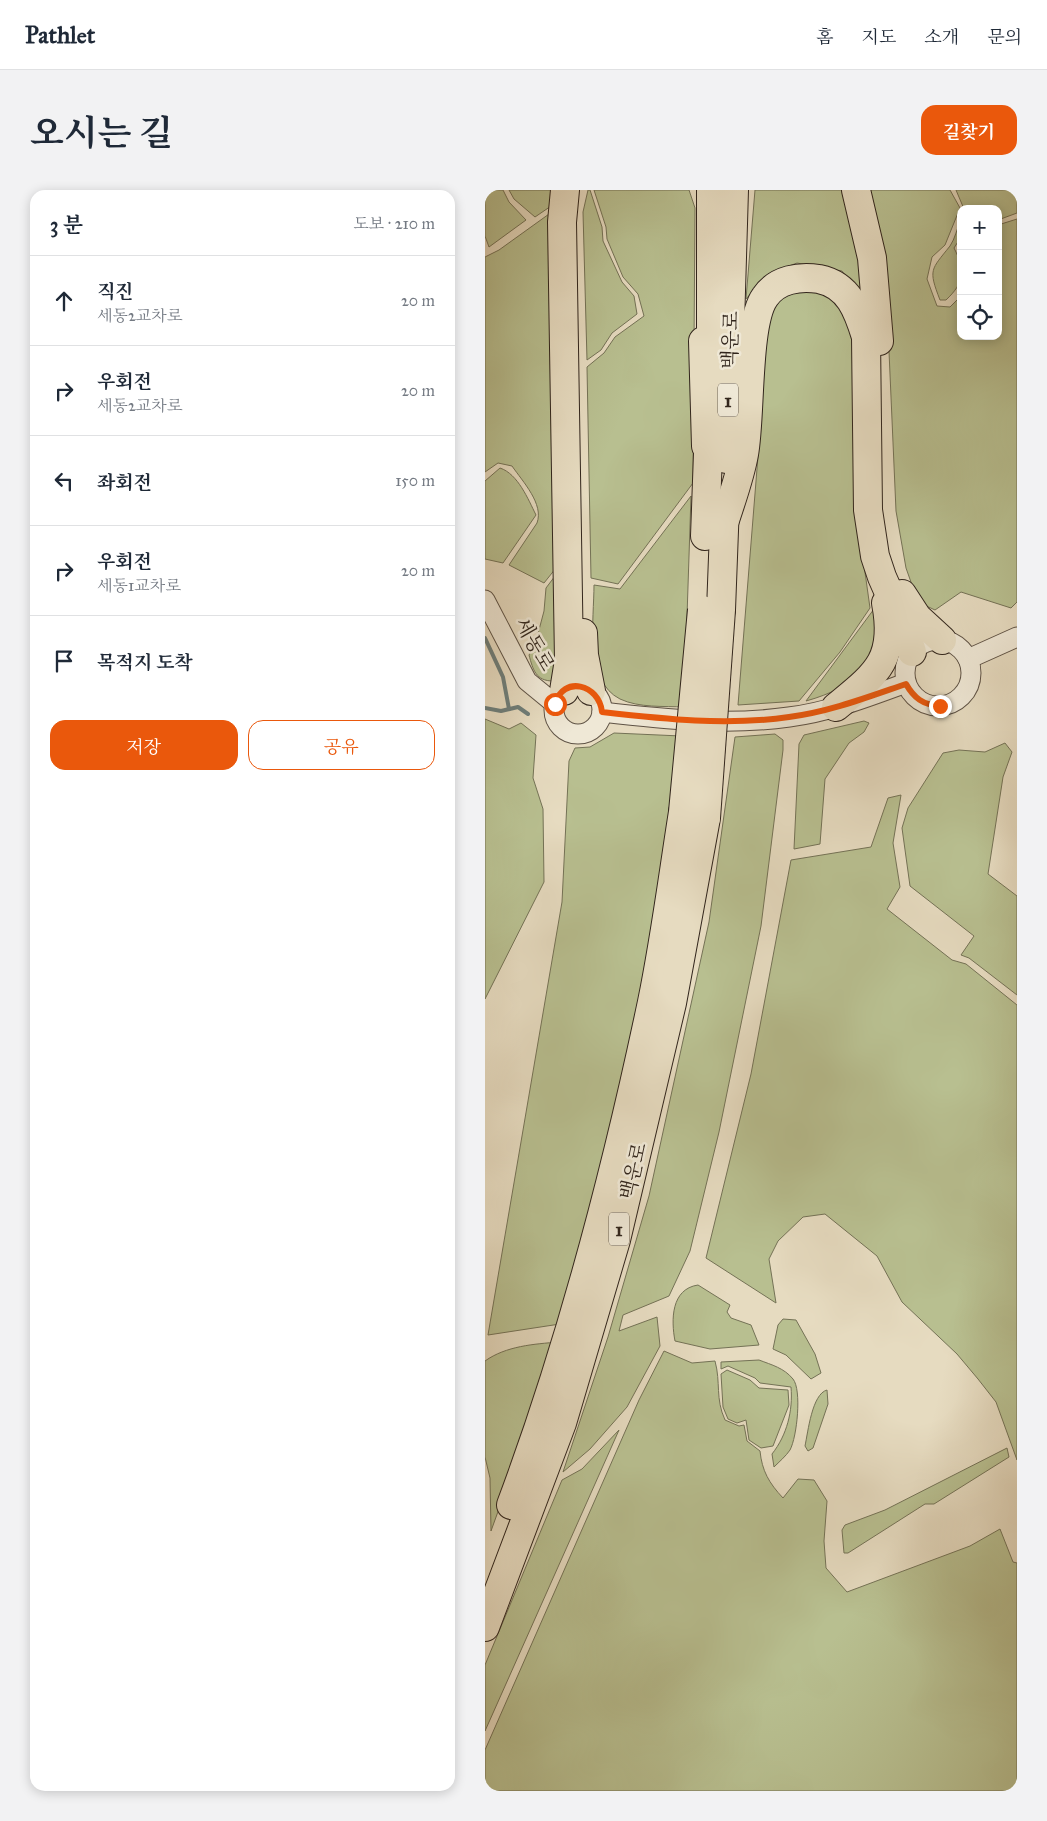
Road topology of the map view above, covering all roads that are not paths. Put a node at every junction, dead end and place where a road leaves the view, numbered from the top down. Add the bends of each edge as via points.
1 (565, 190) edge
2 (581, 190) edge
3 (698, 190) edge
4 (711, 190) edge
5 (734, 190) edge
6 (856, 190) edge
7 (707, 484) junction
8 (724, 523) junction
9 (881, 577) junction
10 (485, 600) edge
11 (712, 610) junction
12 (1017, 636) edge
13 (942, 640) junction
14 (912, 652) junction
15 (968, 659) junction
16 (906, 684) junction
17 (559, 698) junction
18 (597, 701) junction
19 (837, 707) junction
20 (695, 815) junction
21 (485, 1575) edge
22 (485, 1627) edge

1 - 17 highway via 562,222 569,660
2 - 18 highway via 577,229 584,654
3 - 7 highway
4 - 7 highway, 백운로 / 1 via 712,338
5 - 8 highway, 백운로 / 1
6 - 13 highway via 872,258 879,324 883,510 890,556 903,597 917,617
7 - 11 highway, 백운로 / 1
8 - 9 highway via 744,454 755,327 764,297 777,286 795,278 832,282 847,294 859,312 866,337 868,510
8 - 11 highway, 백운로 / 1
9 - 14 highway
9 - 19 highway via 890,635 885,656 873,676
10 - 17 street, 세동로 via 527,680
11 - 20 highway, 1, bridge
12 - 15 street
13 - 14 street via 920,644
13 - 15 street via 953,643
14 - 16 street via 905,672
15 - 16 street via 971,669 969,685 951,704 924,703 911,693
16 - 19 street
17 - 18 street via 576,686
17 - 18 street via 554,715 557,722 576,734 583,734 596,726
18 - 19 street via 679,721 739,722 790,717
20 - 21 highway, 백운로 / 1 via 597,1237 543,1419
20 - 22 highway, 백운로 / 1 via 672,1003 616,1240 563,1423

